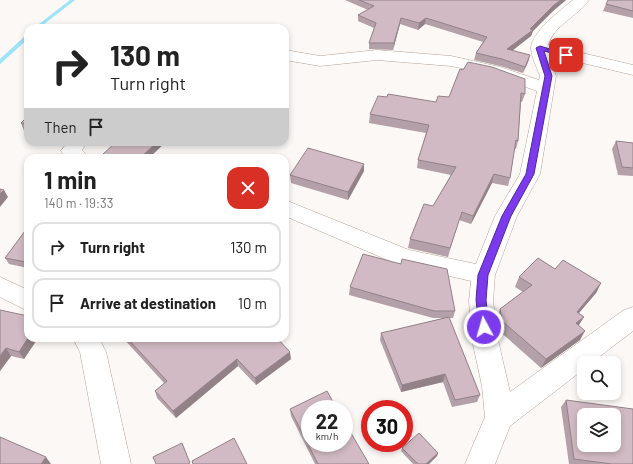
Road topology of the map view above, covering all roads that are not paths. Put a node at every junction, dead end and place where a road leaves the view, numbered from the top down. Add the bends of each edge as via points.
1 (572, 2) edge
2 (540, 48) junction
3 (289, 56) edge
4 (633, 70) edge
5 (546, 88) junction
6 (75, 146) edge
7 (74, 154) edge
8 (289, 209) edge
9 (483, 275) junction
10 (0, 286) edge
11 (24, 299) edge
12 (633, 317) edge
13 (88, 342) edge
14 (499, 417) junction
15 (116, 464) edge
16 (480, 464) edge

1 - 2 street via 542,39
2 - 4 street
2 - 5 street via 548,76
3 - 5 street via 320,61 377,55 451,61 494,70
5 - 9 street via 530,174 506,216
6 - 7 street via 71,151
8 - 9 street via 405,258
9 - 14 street via 481,300 485,340 496,386
10 - 11 street
12 - 14 street
13 - 15 street via 93,352
14 - 16 street

